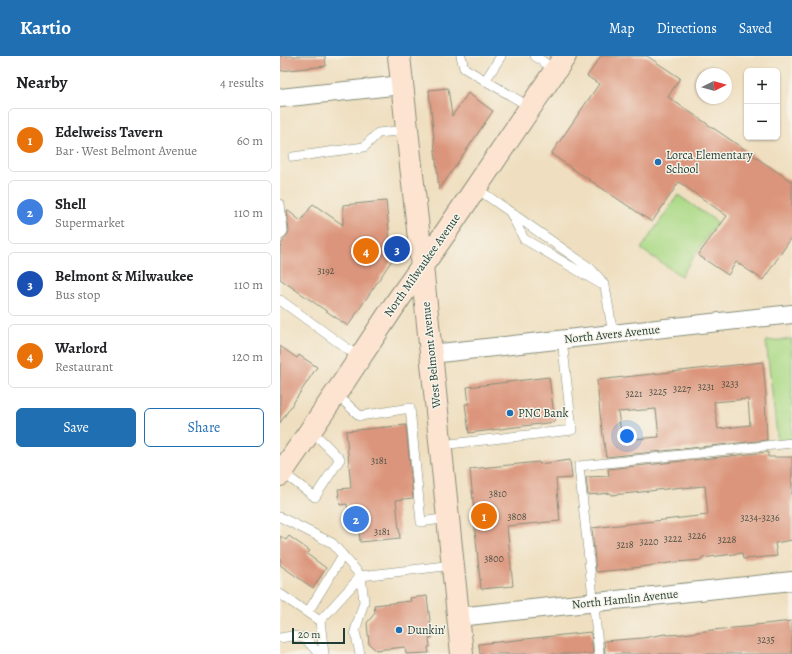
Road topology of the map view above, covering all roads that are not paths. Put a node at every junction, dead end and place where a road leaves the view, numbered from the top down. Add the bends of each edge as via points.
1 (399, 56) edge
2 (461, 56) edge
3 (501, 56) edge
4 (535, 56) edge
5 (560, 63) edge
6 (485, 81) junction
7 (402, 85) junction
8 (280, 98) edge
9 (530, 108) junction
10 (407, 130) junction
11 (294, 157) dead end
12 (476, 188) junction
13 (280, 204) edge
14 (509, 211) junction
15 (280, 236) edge
16 (422, 266) junction
17 (605, 286) junction
18 (280, 300) edge
19 (792, 314) edge
20 (613, 334) junction
21 (562, 339) junction
22 (431, 354) junction
23 (360, 358) junction
24 (336, 394) junction
25 (311, 430) junction
26 (792, 443) edge
27 (440, 445) junction
28 (281, 474) edge
29 (280, 517) edge
30 (448, 518) junction
31 (343, 555) junction
32 (453, 565) junction
33 (361, 576) junction
34 (792, 581) edge
35 (280, 594) edge
36 (594, 602) junction
37 (308, 612) junction
38 (458, 617) junction
39 (320, 620) junction
40 (280, 638) edge
41 (319, 654) edge
42 (324, 654) edge
43 (360, 654) edge
44 (462, 654) edge
45 (599, 654) edge

1 - 7 main road, West Belmont Avenue
2 - 6 lane via 464,68
3 - 6 lane
4 - 5 lane
5 - 9 main road, North Milwaukee Avenue
6 - 9 lane
7 - 8 street
7 - 10 main road, West Belmont Avenue
9 - 12 main road, North Milwaukee Avenue
10 - 11 lane via 378,133 364,147
10 - 16 main road, West Belmont Avenue
12 - 14 lane
12 - 16 main road, North Milwaukee Avenue
13 - 15 lane via 283,231
14 - 17 lane via 590,268
14 - 17 lane via 524,239
16 - 22 main road, West Belmont Avenue
16 - 23 main road, North Milwaukee Avenue
17 - 20 lane
18 - 23 lane
19 - 20 street, North Avers Avenue
20 - 21 street, North Avers Avenue
21 - 22 street, North Avers Avenue
21 - 27 lane via 572,430
22 - 27 main road, West Belmont Avenue
23 - 24 main road, North Milwaukee Avenue
24 - 25 main road, North Milwaukee Avenue
24 - 30 lane via 360,416 410,408 421,522
25 - 28 main road, North Milwaukee Avenue
25 - 28 lane via 340,459 315,497
26 - 36 lane via 579,466
27 - 30 main road, West Belmont Avenue
29 - 31 lane via 332,543
30 - 32 main road, West Belmont Avenue
31 - 33 lane
31 - 37 lane
32 - 33 lane
32 - 38 main road, West Belmont Avenue
33 - 39 lane
33 - 43 lane via 364,602 355,631
34 - 36 street, North Hamlin Avenue
35 - 37 lane
36 - 38 street, North Hamlin Avenue
36 - 45 lane
37 - 39 lane
38 - 44 main road, West Belmont Avenue
39 - 42 lane
40 - 41 lane via 305,638

